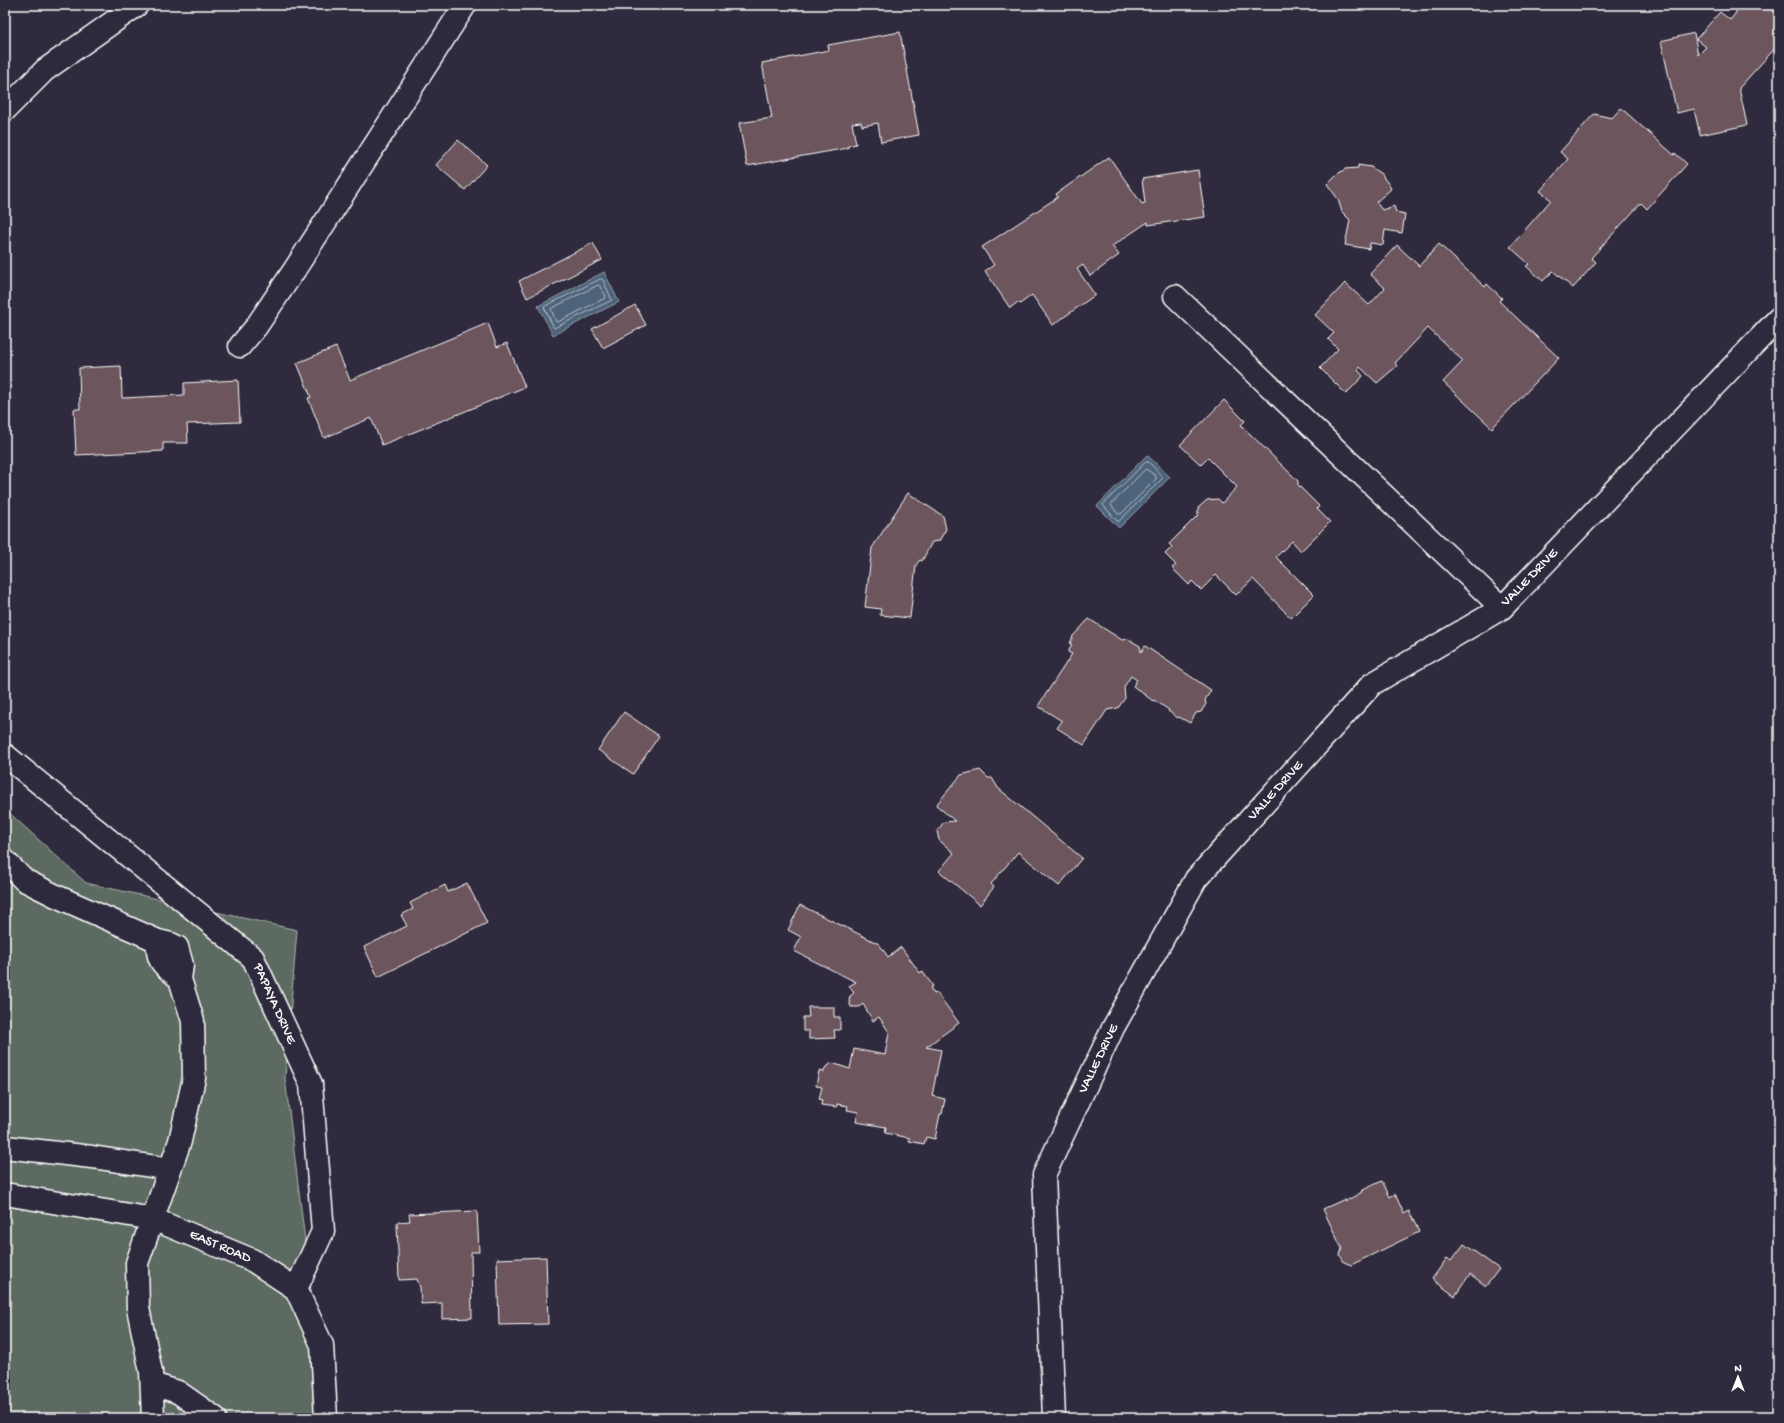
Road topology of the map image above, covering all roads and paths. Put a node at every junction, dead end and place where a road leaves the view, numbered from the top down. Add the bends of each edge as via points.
1 (137, 5) edge
2 (465, 5) edge
3 (5, 110) edge
4 (1175, 296) dead end
5 (1779, 318) edge
6 (240, 346) dead end
7 (1502, 608) junction
8 (5, 755) edge
9 (5, 861) edge
10 (5, 1147) edge
11 (170, 1169) junction
12 (5, 1194) edge
13 (153, 1219) junction
14 (296, 1288) junction
15 (152, 1384) junction
16 (153, 1418) edge
17 (215, 1418) edge
18 (326, 1418) edge
19 (1054, 1418) edge

1 - 3 street via 45,70
2 - 6 street via 296,269
4 - 7 street
5 - 7 street, VALLE DRIVE
7 - 19 street, VALLE DRIVE via 1372,684 1196,879 1125,1007 1044,1175
8 - 14 street, PAPAYA DRIVE via 254,958 311,1084 323,1231
9 - 11 street via 24,880 158,941 158,957 162,964 180,979 193,1021 194,1078 180,1141
10 - 11 street
11 - 13 street
12 - 13 street, EAST ROAD
13 - 14 street, EAST ROAD via 252,1260
13 - 15 street via 137,1263 138,1308
14 - 18 street via 322,1345
15 - 16 street
15 - 17 street via 178,1392

